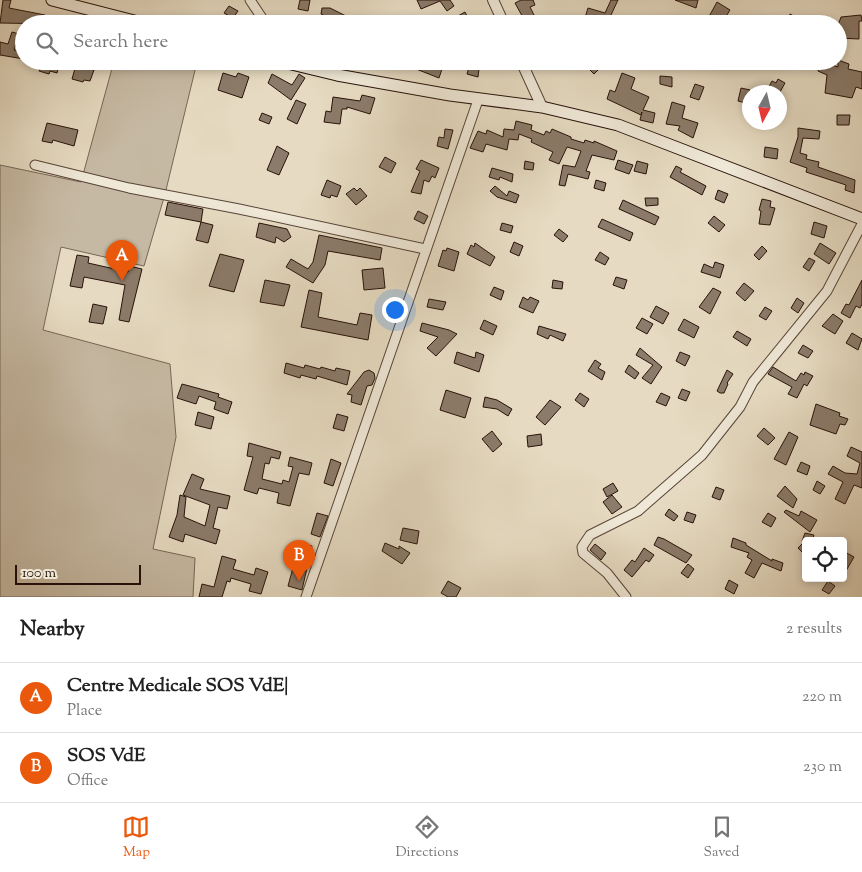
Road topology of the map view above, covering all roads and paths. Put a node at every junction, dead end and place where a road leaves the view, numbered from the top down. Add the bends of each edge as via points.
1 (52, 0) edge
2 (250, 0) edge
3 (493, 0) edge
4 (111, 15) edge
5 (260, 15) edge
6 (500, 15) edge
7 (326, 70) edge
8 (525, 70) edge
9 (478, 100) junction
10 (542, 107) junction
11 (35, 165) dead end
12 (862, 219) edge
13 (862, 224) edge
14 (424, 249) junction
15 (306, 597) edge
16 (626, 597) edge

1 - 4 main road
2 - 5 street
3 - 6 street
7 - 9 main road
8 - 10 street
9 - 10 main road
9 - 14 street
10 - 12 main road via 618,126
11 - 14 street via 129,188
13 - 16 street via 827,291 752,382 740,407 702,455 638,511 590,535 582,547 583,553 607,573
14 - 15 street

